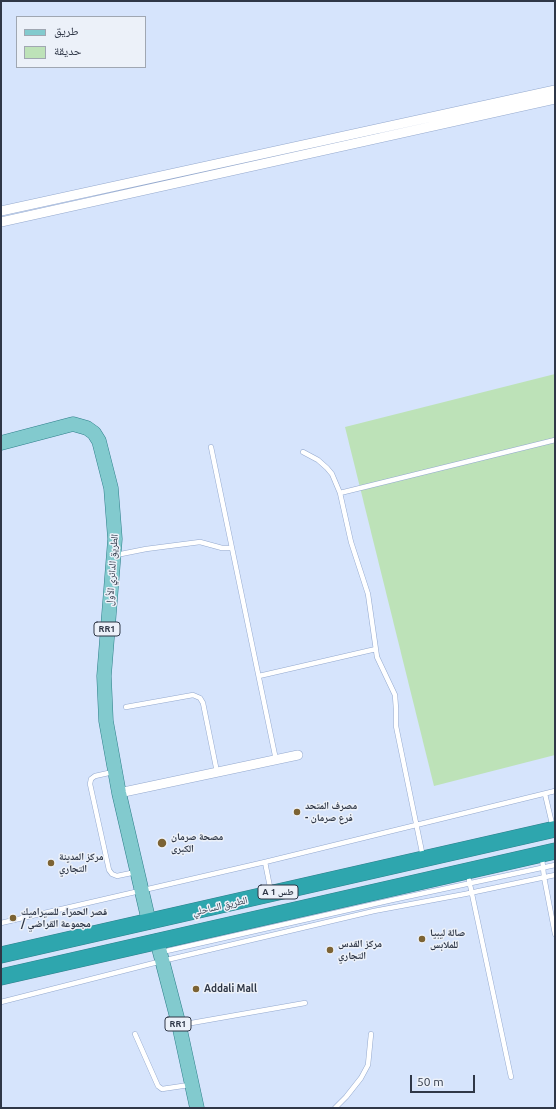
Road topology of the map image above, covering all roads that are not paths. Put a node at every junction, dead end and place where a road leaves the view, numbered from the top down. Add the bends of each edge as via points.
1 (555, 90) edge
2 (555, 99) edge
3 (1, 212) edge
4 (1, 222) edge
5 (555, 440) edge
6 (1, 443) edge
7 (211, 447) dead end
8 (303, 452) dead end
9 (340, 493) junction
10 (232, 548) junction
11 (114, 556) junction
12 (376, 649) junction
13 (259, 676) junction
14 (126, 707) dead end
15 (298, 755) dead end
16 (276, 760) junction
17 (115, 772) junction
18 (217, 772) junction
19 (555, 791) edge
20 (119, 793) junction
21 (545, 794) junction
22 (416, 826) junction
23 (554, 829) edge
24 (546, 858) edge
25 (423, 859) junction
26 (265, 862) junction
27 (555, 865) edge
28 (138, 872) junction
29 (555, 874) edge
30 (469, 877) junction
31 (544, 877) junction
32 (142, 891) junction
33 (471, 892) junction
34 (272, 893) junction
35 (371, 899) junction
36 (374, 911) junction
37 (149, 922) junction
38 (1, 923) edge
39 (555, 934) edge
40 (160, 951) junction
41 (1, 955) edge
42 (1, 976) edge
43 (1, 1002) edge
44 (305, 1003) dead end
45 (179, 1025) junction
46 (136, 1034) dead end
47 (371, 1034) dead end
48 (511, 1077) dead end
49 (191, 1084) junction
50 (197, 1108) edge
51 (335, 1108) edge

1 - 3 street
2 - 4 street
5 - 9 lane
6 - 11 main road, الطريق الدائري الأول / RR1 via 73,424 94,433 104,456 111,488
7 - 10 lane
8 - 9 lane via 327,468
9 - 12 lane via 351,542 368,594
10 - 11 lane via 200,542
10 - 13 lane
11 - 17 main road, الطريق الدائري الأول / RR1 via 104,676 106,721
12 - 13 lane
12 - 22 lane via 377,657 395,695 396,726
13 - 16 lane
14 - 18 lane via 193,695 200,698
15 - 16 street
16 - 18 street
17 - 20 main road, الطريق الدائري الأول / RR1
17 - 28 lane via 95,776 90,784 109,870 117,876
18 - 20 street
19 - 21 lane
20 - 28 main road, الطريق الدائري الأول / RR1
21 - 22 lane
21 - 23 lane
22 - 25 lane
22 - 26 lane
23 - 25 highway, الطريق الساحلي / A 1 طس
24 - 27 lane
24 - 30 highway, الطريق الساحلي / A 1 طس
24 - 31 lane
25 - 34 highway, الطريق الساحلي / A 1 طس
26 - 32 lane
26 - 34 lane
28 - 32 main road, الطريق الدائري الأول / RR1
29 - 31 lane
30 - 33 lane
30 - 35 highway, الطريق الساحلي / A 1 طس
31 - 33 lane
31 - 39 lane
32 - 37 main road, الطريق الدائري الأول / RR1
32 - 38 lane
33 - 36 lane
33 - 48 lane
34 - 37 highway, الطريق الساحلي / A 1 طس
35 - 36 lane
35 - 40 highway, الطريق الساحلي / A 1 طس
36 - 40 lane
37 - 41 highway, الطريق الساحلي / A 1 طس
40 - 42 highway, الطريق الساحلي / A 1 طس
40 - 43 lane
40 - 45 main road, RR1
44 - 45 lane
45 - 49 main road, RR1
46 - 49 lane via 158,1086 162,1089
47 - 51 lane via 368,1065 361,1078
49 - 50 main road, RR1

